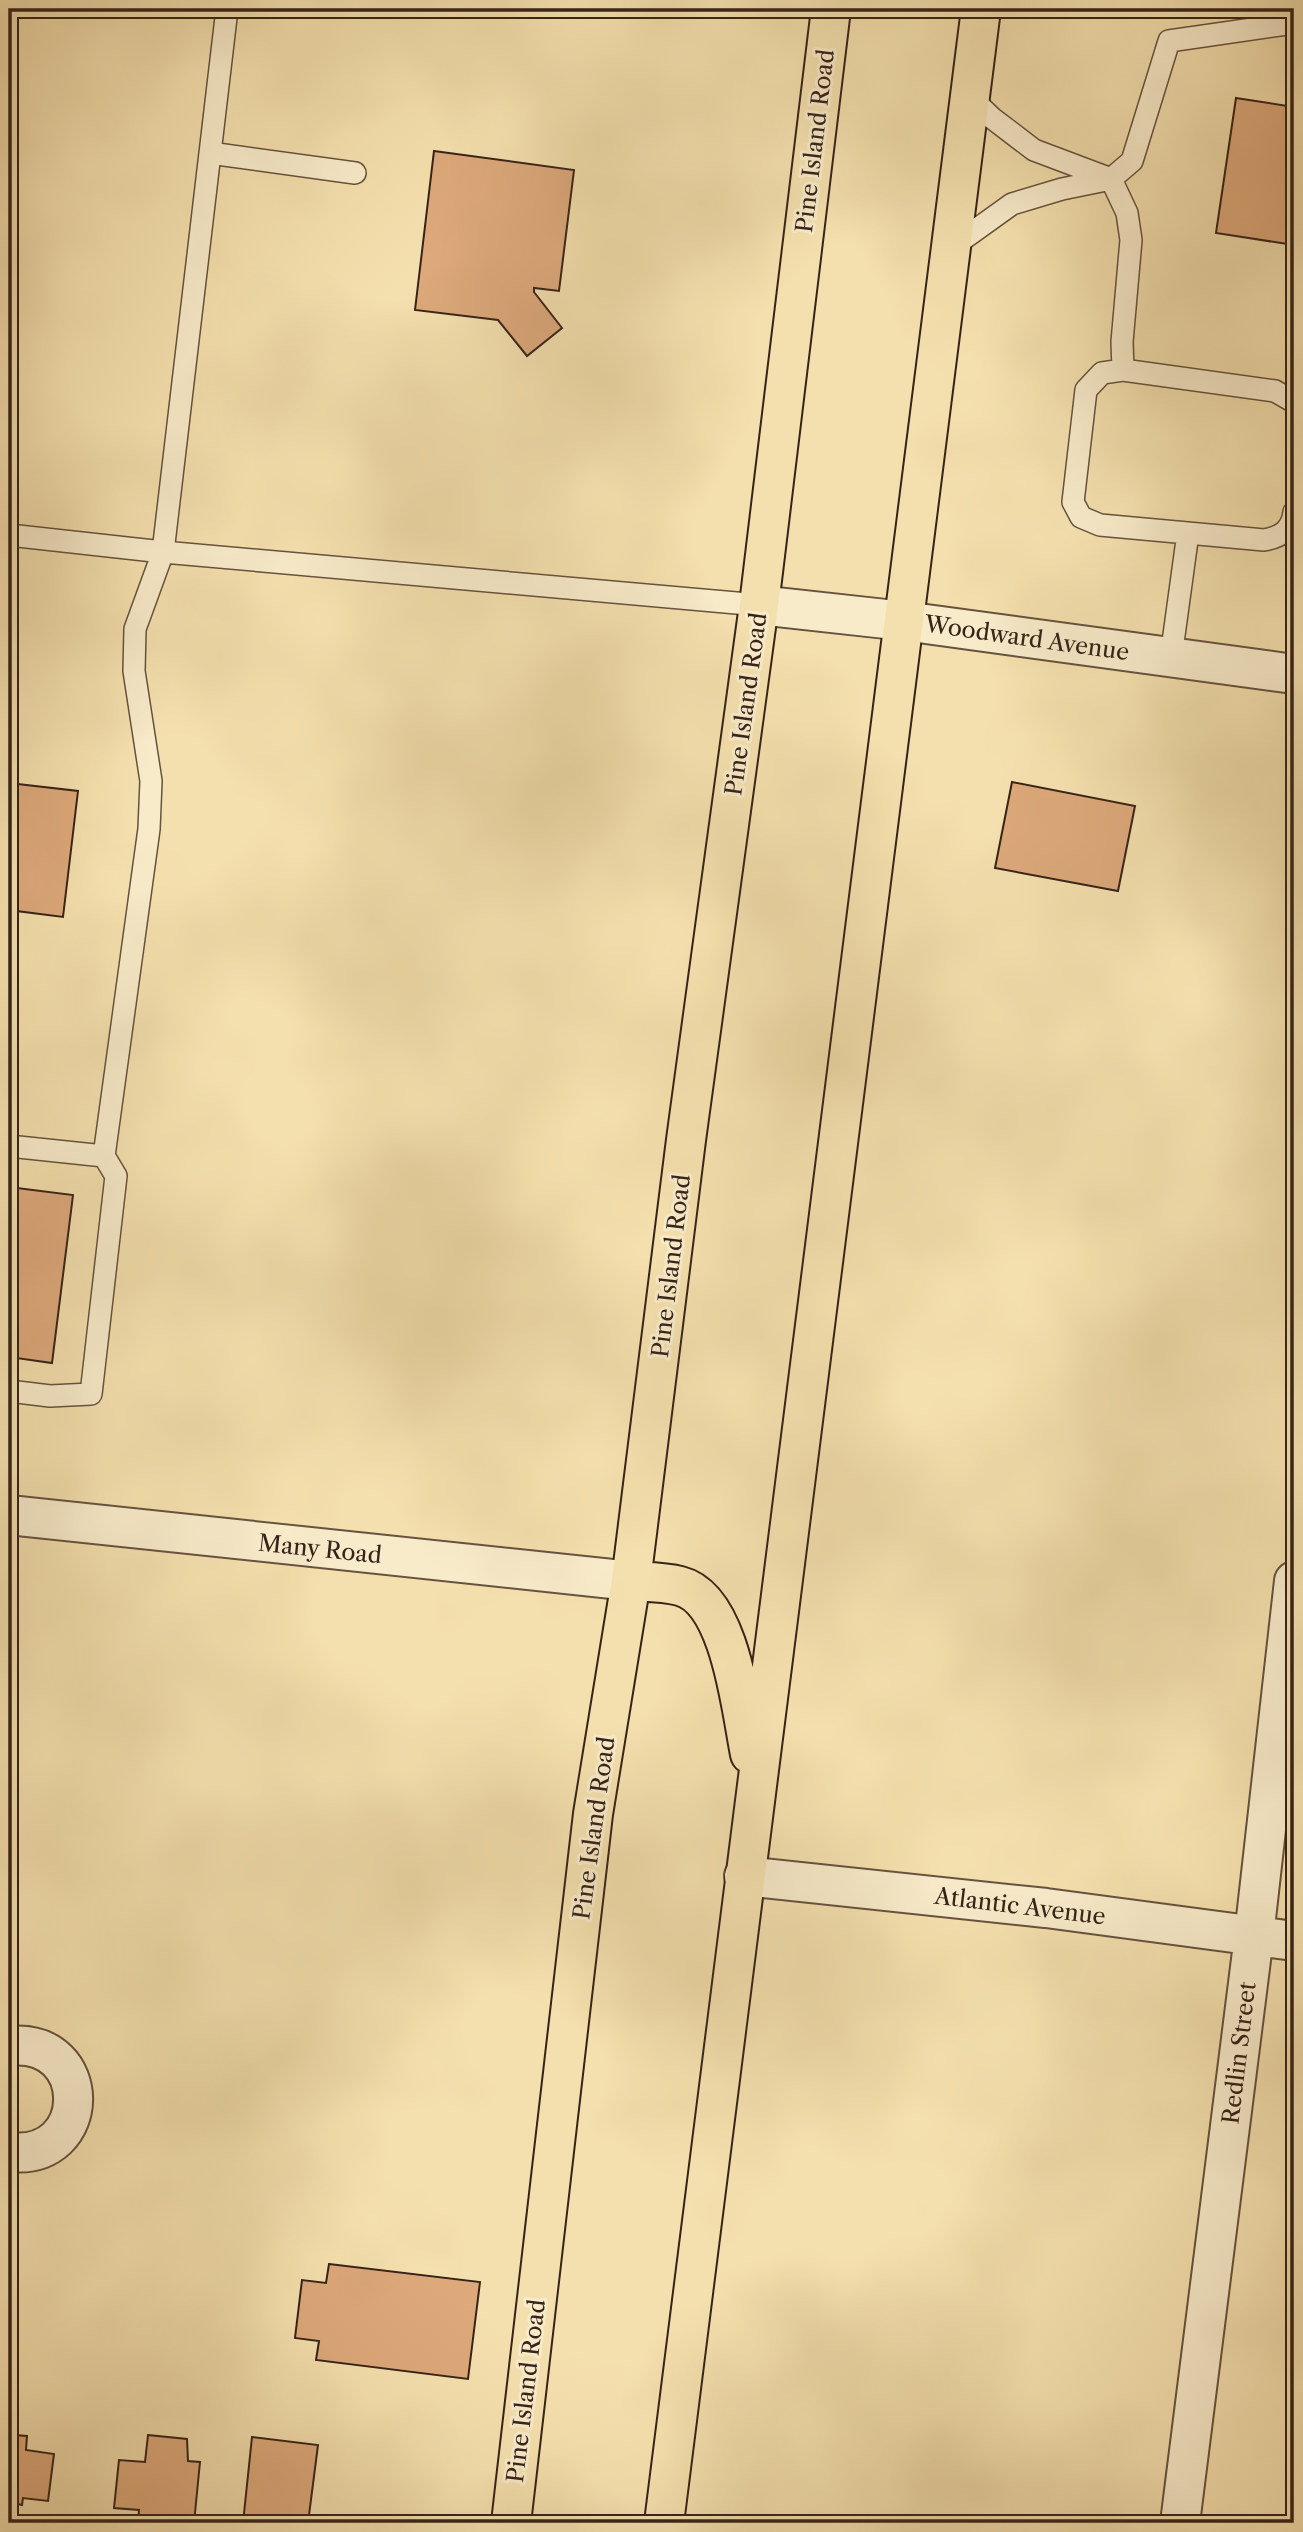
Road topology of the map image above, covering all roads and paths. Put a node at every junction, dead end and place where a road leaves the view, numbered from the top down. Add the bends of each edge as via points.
1 (228, 9) edge
2 (831, 9) edge
3 (981, 9) edge
4 (1294, 23) edge
5 (971, 98) junction
6 (211, 153) junction
7 (355, 173) dead end
8 (1111, 179) junction
9 (952, 247) junction
10 (1123, 370) junction
11 (1294, 402) edge
12 (1294, 512) edge
13 (1188, 533) junction
14 (9, 535) edge
15 (163, 552) junction
16 (759, 605) junction
17 (904, 621) junction
18 (1171, 657) junction
19 (1294, 674) edge
20 (9, 1146) edge
21 (104, 1156) junction
22 (9, 1391) edge
23 (9, 1515) edge
24 (631, 1581) junction
25 (1294, 1581) edge
26 (757, 1783) junction
27 (744, 1877) junction
28 (1254, 1936) junction
29 (1294, 1941) edge
30 (9, 2046) edge
31 (9, 2152) edge
32 (511, 2523) edge
33 (664, 2523) edge
34 (1180, 2523) edge

1 - 6 lane
2 - 16 main road, Pine Island Road
3 - 5 main road
4 - 8 lane via 1169,41 1132,161
5 - 8 lane via 1034,150
5 - 9 main road
6 - 7 lane
6 - 15 lane
8 - 9 lane via 1012,204
8 - 10 lane via 1127,213 1131,240
9 - 17 main road
10 - 11 lane via 1275,391
10 - 13 lane via 1102,373 1086,390 1073,502 1082,517 1100,525
12 - 13 lane via 1293,523 1279,537 1264,540
13 - 18 lane
14 - 15 lane
15 - 16 lane
15 - 21 lane via 135,629 134,671 151,781 149,829
16 - 17 street, Woodward Avenue
16 - 24 main road, Pine Island Road
17 - 18 street, Woodward Avenue
17 - 26 main road
18 - 19 street, Woodward Avenue
20 - 21 lane
21 - 22 lane via 116,1175 92,1394 50,1396
23 - 24 street, Many Road
24 - 26 main road via 681,1586 701,1598 719,1623
24 - 32 main road, Pine Island Road via 593,1814
25 - 28 street, Redlin Street
26 - 27 main road
27 - 28 street, Atlantic Avenue via 1046,1908
27 - 33 main road
28 - 29 street, Atlantic Avenue
28 - 34 street, Redlin Street
30 - 31 street via 24,2044 55,2058 73,2087 74,2106 57,2139 24,2154

